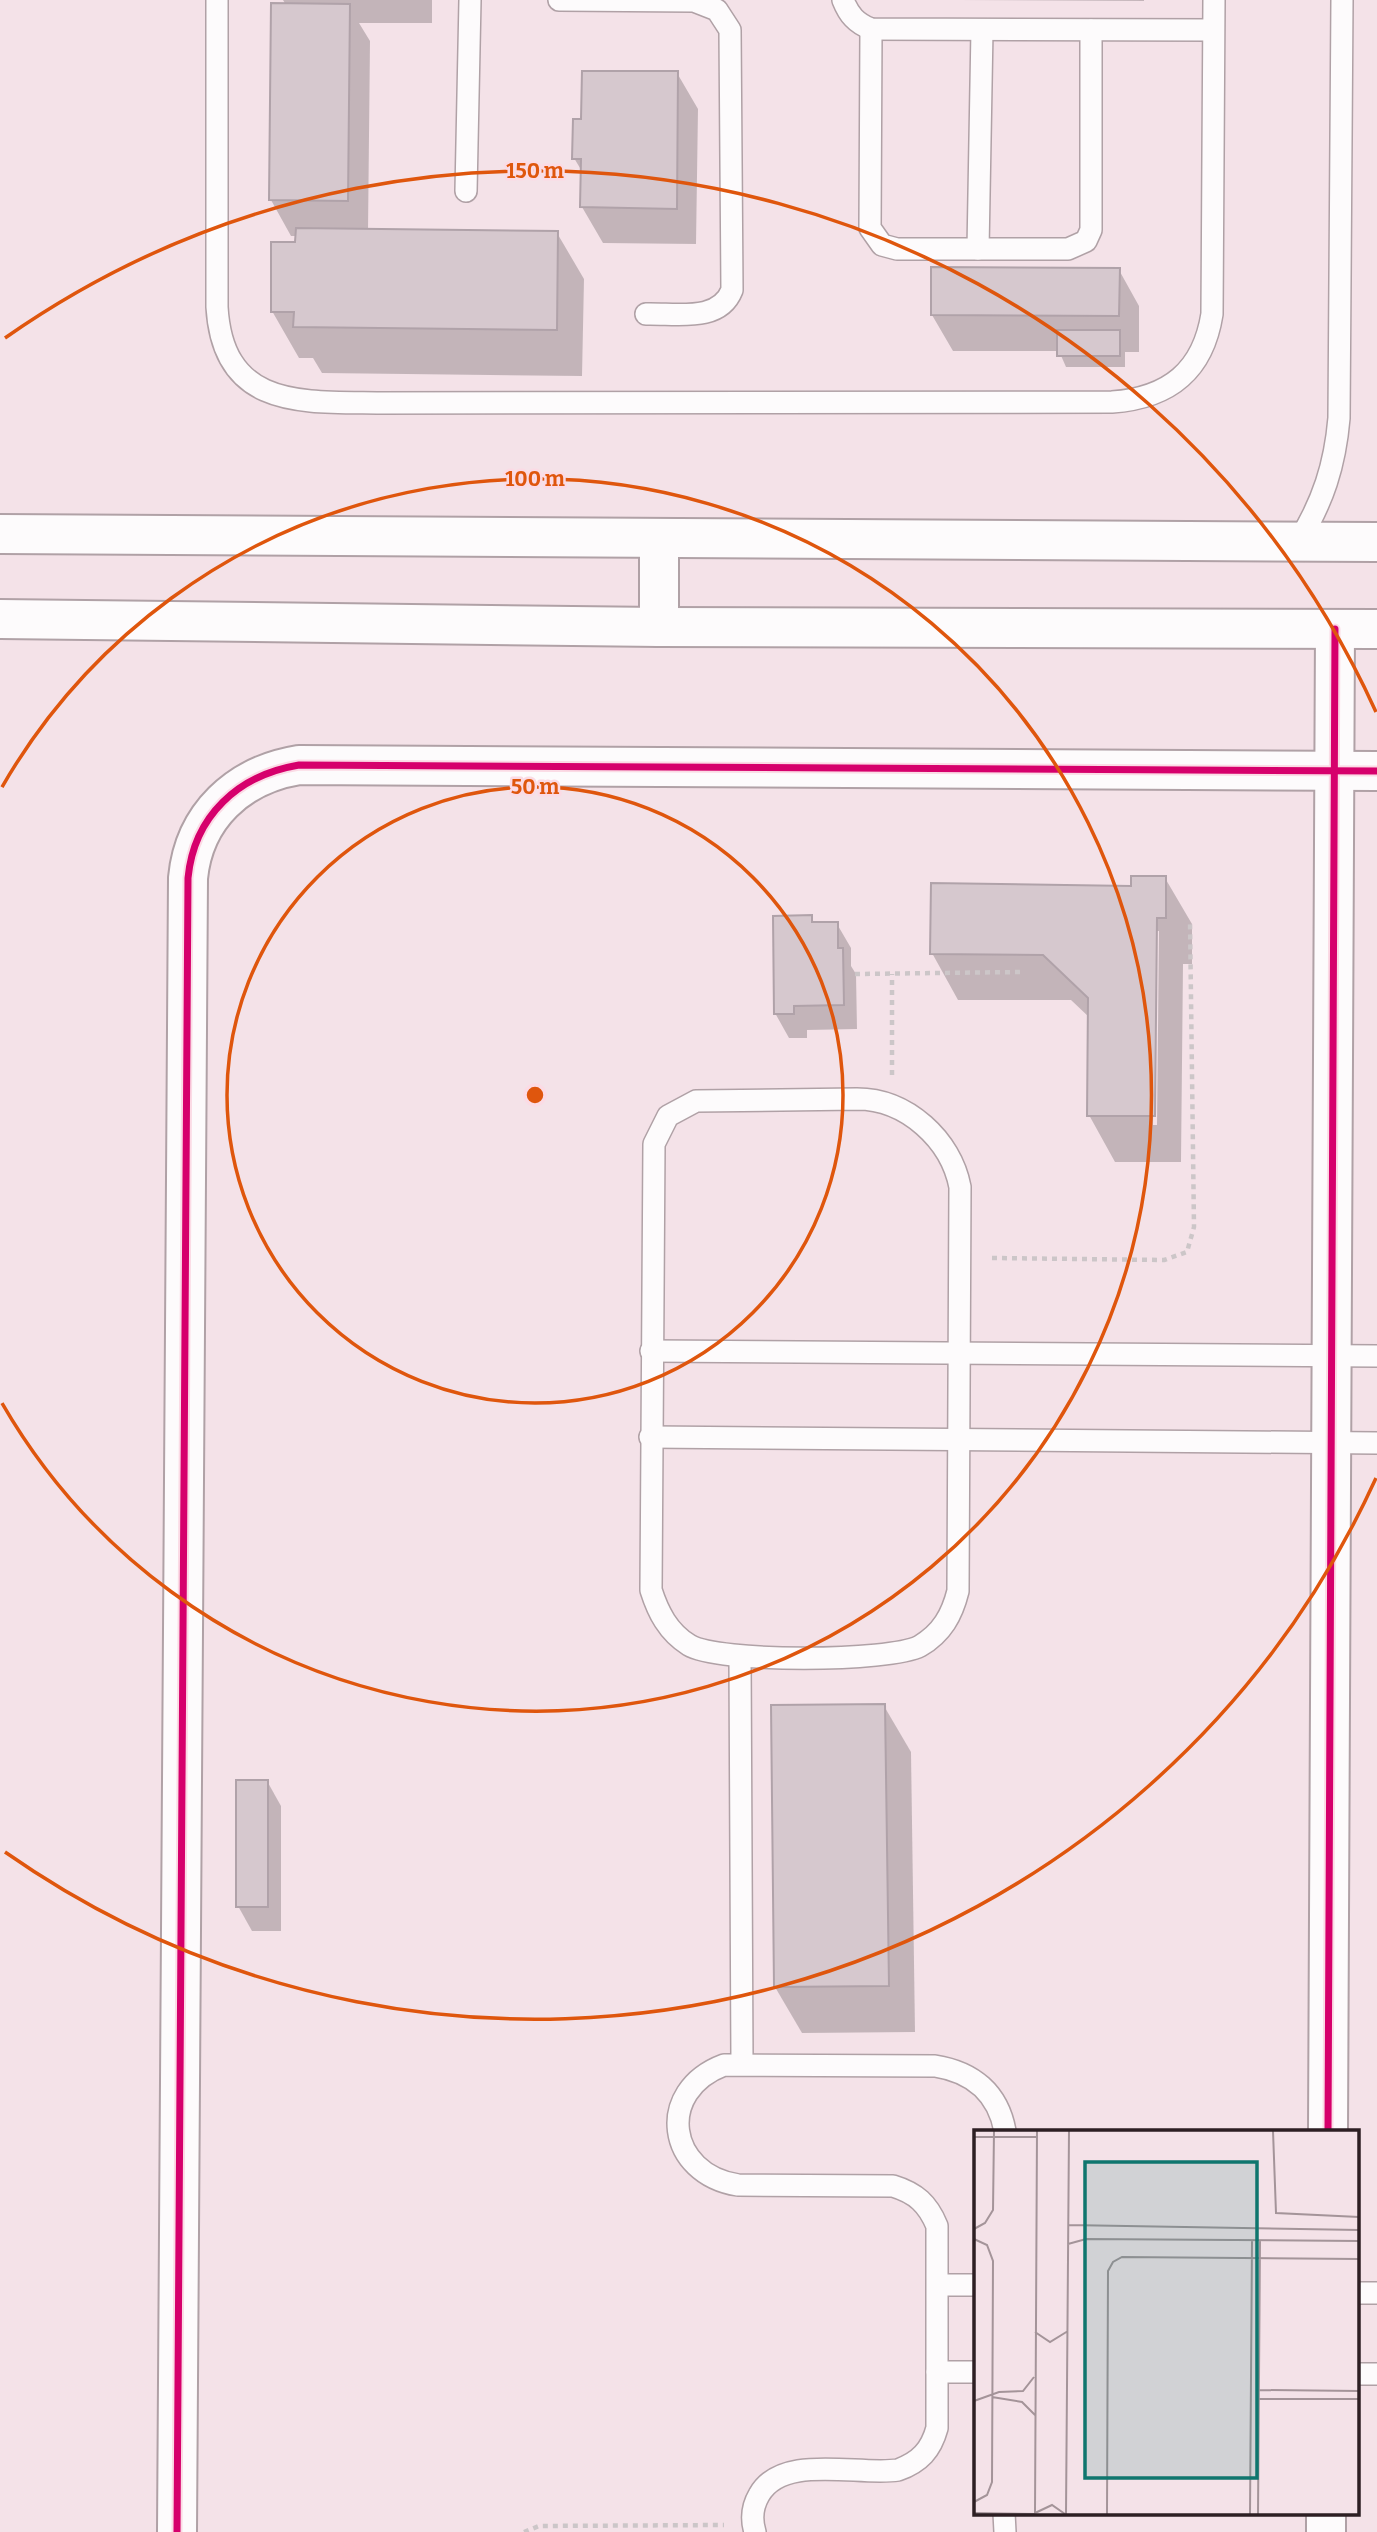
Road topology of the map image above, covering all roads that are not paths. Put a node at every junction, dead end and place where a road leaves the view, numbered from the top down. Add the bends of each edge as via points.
1 (217, 0) edge
2 (470, 0) edge
3 (559, 0) edge
4 (843, 0) edge
5 (1214, 0) edge
6 (1342, 0) edge
7 (871, 29) junction
8 (982, 30) junction
9 (1091, 30) junction
10 (1213, 30) junction
11 (466, 191) dead end
12 (978, 249) junction
13 (646, 314) dead end
14 (0, 534) edge
15 (659, 540) junction
16 (1298, 542) junction
17 (1377, 542) edge
18 (0, 619) edge
19 (659, 627) junction
20 (1335, 629) junction
21 (1377, 629) edge
22 (1335, 771) junction
23 (1377, 771) edge
24 (651, 1351) junction
25 (960, 1353) junction
26 (1332, 1356) junction
27 (1377, 1356) edge
28 (650, 1437) junction
29 (960, 1440) junction
30 (1331, 1443) junction
31 (1377, 1443) edge
32 (740, 1657) junction
33 (741, 2063) junction
34 (1006, 2130) edge
35 (1328, 2130) edge
36 (938, 2284) junction
37 (974, 2285) edge
38 (937, 2372) junction
39 (974, 2372) edge
40 (1004, 2514) edge
41 (1326, 2514) edge
42 (754, 2528) edge
43 (177, 2532) edge
44 (1005, 2532) edge
45 (1326, 2532) edge

1 - 10 lane via 218,327 224,347 249,380 286,399 306,402 1098,402 1152,395 1187,373 1209,336
2 - 11 lane
3 - 13 lane via 694,1 717,10 730,30 732,290 714,311
4 - 7 lane via 849,14
5 - 10 lane
6 - 16 lane via 1339,429 1329,483
7 - 8 lane
7 - 12 lane via 872,234 890,248
8 - 9 lane
8 - 12 lane
9 - 10 lane
9 - 12 lane via 1089,237 1075,248
14 - 15 street
15 - 16 street
15 - 19 street
16 - 17 street
18 - 19 street
19 - 20 street
20 - 21 street
20 - 22 street
22 - 23 street
22 - 26 street
22 - 43 street via 299,765 249,780 222,801 201,829 188,878
24 - 25 lane
24 - 25 lane via 653,1144 668,1116 681,1107 711,1100 869,1099 891,1103 913,1116 950,1156 960,1187
24 - 28 lane
25 - 26 lane
25 - 29 lane
26 - 27 lane
26 - 30 street
28 - 29 lane
28 - 32 lane via 649,1573 656,1606 664,1622 689,1645 705,1653
29 - 30 lane
29 - 32 lane via 958,1591 945,1624 933,1637 903,1653 885,1655
30 - 31 lane
30 - 35 street
32 - 33 lane
33 - 34 lane via 956,2069 989,2092
33 - 36 lane via 708,2071 684,2097 678,2131 692,2162 721,2182 738,2185 893,2186 908,2190 931,2211 937,2227
36 - 37 lane
36 - 38 lane
38 - 39 lane
38 - 42 lane via 937,2428 933,2443 918,2460 883,2472 805,2470 781,2474 762,2489 752,2512
40 - 44 lane
41 - 45 street

